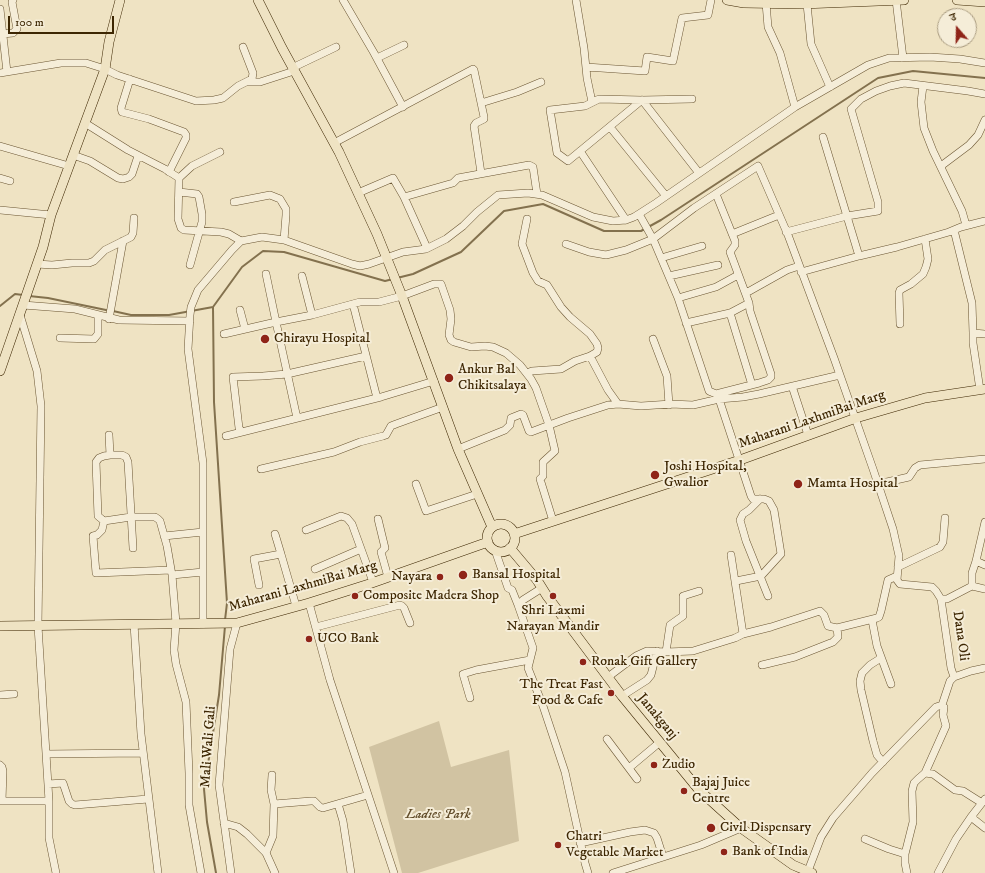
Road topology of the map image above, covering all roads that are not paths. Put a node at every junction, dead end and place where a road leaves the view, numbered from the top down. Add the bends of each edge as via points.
1 (13, 0) edge
2 (120, 0) edge
3 (258, 0) edge
4 (343, 0) edge
5 (576, 0) edge
6 (711, 0) edge
7 (727, 0) edge
8 (896, 0) edge
9 (904, 0) edge
10 (957, 0) edge
11 (745, 1) edge
12 (985, 2) edge
13 (766, 3) junction
14 (807, 4) junction
15 (0, 9) edge
16 (2, 34) junction
17 (404, 45) dead end
18 (243, 47) dead end
19 (336, 47) dead end
20 (377, 58) junction
21 (903, 58) junction
22 (985, 63) edge
23 (586, 67) junction
24 (105, 69) junction
25 (293, 69) junction
26 (4, 73) edge
27 (130, 79) junction
28 (249, 82) junction
29 (541, 82) dead end
30 (923, 86) junction
31 (830, 87) junction
32 (985, 94) edge
33 (692, 99) dead end
34 (642, 100) junction
35 (592, 102) junction
36 (481, 103) junction
37 (403, 107) junction
38 (795, 107) junction
39 (985, 120) edge
40 (85, 123) junction
41 (610, 127) junction
42 (823, 137) dead end
43 (334, 143) junction
44 (0, 146) edge
45 (580, 151) junction
46 (220, 152) dead end
47 (74, 155) junction
48 (138, 156) junction
49 (69, 166) junction
50 (941, 166) junction
51 (169, 172) junction
52 (481, 173) junction
53 (699, 173) junction
54 (0, 178) edge
55 (179, 178) junction
56 (10, 181) dead end
57 (180, 192) junction
58 (358, 193) junction
59 (536, 194) junction
60 (716, 194) junction
61 (666, 196) junction
62 (404, 197) junction
63 (234, 202) dead end
64 (0, 210) edge
65 (51, 215) junction
66 (779, 215) junction
67 (640, 216) junction
68 (847, 216) junction
69 (134, 218) dead end
70 (526, 219) dead end
71 (626, 220) junction
72 (985, 221) edge
73 (966, 225) junction
74 (199, 230) junction
75 (954, 230) junction
76 (786, 232) junction
77 (732, 234) junction
78 (652, 238) junction
79 (925, 239) junction
80 (284, 240) junction
81 (123, 241) junction
82 (241, 241) junction
83 (566, 244) dead end
84 (702, 246) dead end
85 (427, 248) junction
86 (859, 256) junction
87 (661, 258) junction
88 (388, 260) junction
89 (37, 264) junction
90 (190, 265) dead end
91 (718, 265) dead end
92 (800, 269) junction
93 (266, 274) dead end
94 (738, 275) junction
95 (302, 276) dead end
96 (669, 276) junction
97 (401, 292) junction
98 (746, 293) junction
99 (678, 298) junction
100 (24, 303) junction
101 (750, 303) junction
102 (353, 304) junction
103 (240, 310) dead end
104 (730, 313) junction
105 (20, 315) junction
106 (312, 315) junction
107 (98, 316) junction
108 (190, 318) junction
109 (109, 319) junction
110 (276, 322) junction
111 (686, 323) junction
112 (900, 324) dead end
113 (245, 329) junction
114 (973, 333) junction
115 (224, 334) dead end
116 (985, 334) edge
117 (60, 338) dead end
118 (653, 339) dead end
119 (366, 356) junction
120 (590, 356) junction
121 (0, 371) edge
122 (527, 373) junction
123 (287, 374) junction
124 (840, 375) junction
125 (434, 381) junction
126 (752, 385) junction
127 (792, 386) junction
128 (982, 390) edge
129 (718, 396) junction
130 (377, 398) junction
131 (618, 404) junction
132 (668, 405) junction
133 (443, 407) junction
134 (297, 418) junction
135 (856, 418) junction
136 (549, 425) junction
137 (242, 432) junction
138 (109, 435) dead end
139 (808, 435) junction
140 (226, 436) dead end
141 (458, 449) junction
142 (110, 455) junction
143 (985, 459) edge
144 (740, 460) junction
145 (261, 469) dead end
146 (416, 484) dead end
147 (878, 484) junction
148 (477, 494) junction
149 (760, 499) junction
150 (131, 517) junction
151 (945, 518) dead end
152 (378, 519) dead end
153 (553, 520) junction
154 (104, 521) junction
155 (985, 522) edge
156 (492, 527) junction
157 (306, 530) dead end
158 (203, 532) junction
159 (275, 534) dead end
160 (514, 534) junction
161 (164, 536) junction
162 (488, 542) junction
163 (133, 548) dead end
164 (510, 548) junction
165 (361, 549) junction
166 (495, 550) junction
167 (281, 554) junction
168 (732, 555) dead end
169 (976, 561) junction
170 (985, 565) edge
171 (898, 567) junction
172 (315, 569) dead end
173 (203, 572) junction
174 (172, 573) junction
175 (761, 576) junction
176 (897, 576) junction
177 (388, 577) junction
178 (736, 581) junction
179 (373, 582) junction
180 (259, 585) dead end
181 (972, 586) junction
182 (542, 588) junction
183 (985, 589) edge
184 (699, 591) dead end
185 (768, 596) dead end
186 (941, 599) junction
187 (309, 603) junction
188 (518, 605) junction
189 (296, 606) junction
190 (872, 620) junction
191 (176, 623) junction
192 (410, 623) dead end
193 (134, 624) junction
194 (208, 624) junction
195 (234, 624) junction
196 (0, 626) edge
197 (38, 626) junction
198 (316, 627) junction
199 (837, 628) junction
200 (743, 634) junction
201 (657, 651) junction
202 (666, 652) junction
203 (881, 658) junction
204 (530, 660) junction
205 (762, 664) dead end
206 (985, 668) edge
207 (608, 677) junction
208 (954, 677) junction
209 (891, 684) dead end
210 (14, 694) dead end
211 (0, 695) edge
212 (622, 696) junction
213 (470, 698) dead end
214 (942, 705) junction
215 (607, 739) dead end
216 (660, 742) junction
217 (142, 753) junction
218 (46, 754) junction
219 (883, 762) junction
220 (0, 765) edge
221 (629, 768) junction
222 (925, 773) junction
223 (272, 775) dead end
224 (637, 779) dead end
225 (48, 784) junction
226 (368, 795) junction
227 (148, 799) junction
228 (1, 801) edge
229 (49, 801) junction
230 (984, 801) edge
231 (274, 804) junction
232 (338, 804) junction
233 (971, 817) junction
234 (224, 823) junction
235 (741, 828) junction
236 (985, 828) edge
237 (865, 839) dead end
238 (580, 843) junction
239 (266, 853) junction
240 (905, 854) junction
241 (663, 857) junction
242 (795, 869) edge
243 (810, 872) edge
244 (56, 873) edge
245 (158, 873) edge
246 (201, 873) edge
247 (231, 873) edge
248 (275, 873) edge
249 (351, 873) edge
250 (394, 873) edge
251 (588, 873) edge
252 (613, 873) edge
253 (907, 873) edge
254 (938, 873) edge

1 - 16 street via 17,29 13,33
2 - 24 main road
3 - 25 main road
4 - 20 street
5 - 23 street
6 - 23 street via 708,15 682,18 673,61 647,57 645,71
7 - 11 main road
8 - 9 main road
8 - 14 main road
8 - 21 street
10 - 12 main road
11 - 13 main road
13 - 14 main road
13 - 38 street via 768,28 780,53
14 - 31 street via 811,44
15 - 16 street
16 - 26 street
17 - 20 street
18 - 28 street via 253,73
19 - 25 street
20 - 37 street
21 - 22 street via 930,57
21 - 31 street via 889,58 868,65
23 - 35 street
24 - 26 street via 72,63
24 - 27 street
24 - 40 main road
25 - 28 street via 260,82
25 - 43 main road
27 - 28 street via 190,99 204,101 223,98 238,86
27 - 51 street via 122,112 149,119 186,135
29 - 36 street
30 - 32 street
30 - 50 street via 921,102 924,128
30 - 68 street via 890,86 862,99 851,109 878,202 878,211
31 - 38 street
33 - 34 street
34 - 35 street via 599,99
34 - 41 street
34 - 53 street
35 - 45 street via 585,106 550,110 557,153 568,161
36 - 37 street via 474,70 471,69
36 - 52 street via 484,119 474,126
37 - 43 street
38 - 53 street
39 - 50 street via 978,135 969,145
40 - 47 main road
40 - 48 street
41 - 45 street
41 - 61 street
42 - 68 street
43 - 58 main road
44 - 49 street
45 - 71 street
46 - 55 street via 192,166
47 - 48 street via 90,160 123,179 132,174
47 - 49 main road
48 - 51 street
49 - 65 main road
50 - 73 street via 962,210
51 - 55 street
52 - 59 street via 529,165 533,167
52 - 62 street via 458,178 453,183
53 - 61 street
54 - 56 street
55 - 57 street
57 - 74 street via 179,224 184,230
57 - 74 street via 193,192 199,197 202,214
58 - 62 street via 393,178
58 - 88 main road
59 - 71 street via 593,217 613,221
59 - 85 street via 498,195 446,239
60 - 66 street via 758,166
60 - 77 street
60 - 78 street
61 - 67 street
62 - 85 street
63 - 80 street via 270,195 280,199 286,209
64 - 65 street
65 - 89 main road
66 - 76 street
66 - 77 street
67 - 71 street
67 - 78 street
68 - 76 street
68 - 86 street
69 - 81 street via 133,233
70 - 120 street via 522,244 533,273 538,281 547,285 561,307 597,344 597,352
72 - 73 street
73 - 75 street
74 - 82 street via 229,234
74 - 90 street
75 - 79 street
75 - 114 street via 972,303
76 - 92 street
77 - 94 street via 735,241 730,252
78 - 83 street via 616,254 606,255
78 - 87 street
79 - 86 street
79 - 112 street via 928,259 923,274 899,293
80 - 82 street via 262,237
80 - 88 street via 360,266
81 - 89 street via 109,248 94,261
81 - 109 street
82 - 108 street via 198,290 191,307
84 - 87 street
85 - 88 street via 403,252
86 - 92 street
87 - 96 street
88 - 97 main road
89 - 100 main road
91 - 96 street
92 - 98 street via 787,270
92 - 124 street
93 - 110 street
94 - 98 street
94 - 99 street via 716,287
95 - 106 street
96 - 99 street
97 - 102 street via 378,302
97 - 122 street via 441,284 450,310 451,340 471,347 493,347 515,359
97 - 125 main road
98 - 101 street
99 - 111 street
100 - 105 main road
100 - 107 street via 75,309
101 - 104 street
101 - 126 street via 750,311 771,374 768,380
102 - 106 street
102 - 119 street
103 - 113 street
104 - 111 street
104 - 126 street
105 - 121 main road
105 - 197 street via 37,371 41,406
106 - 110 street
107 - 109 street
107 - 117 street via 98,334 94,339
108 - 109 street
108 - 158 street via 188,349 203,463
110 - 113 street
110 - 123 street
111 - 129 street via 709,391
113 - 115 street
114 - 116 street
114 - 128 street
118 - 132 street via 667,376
119 - 123 street
119 - 130 street
120 - 122 street via 560,369
120 - 131 street
122 - 136 street via 536,388
123 - 134 street
123 - 137 street via 233,376 237,423
124 - 127 street
124 - 135 street
125 - 130 street
125 - 133 main road
126 - 129 street
127 - 129 street via 743,397
127 - 139 street
128 - 135 main road, Maharani LaxhmiBai Marg via 924,398
129 - 132 street via 693,405
129 - 144 street
130 - 134 street
131 - 132 street
131 - 136 street
133 - 141 main road
133 - 145 street via 391,426 383,436 334,452
134 - 137 street
135 - 139 main road, Maharani LaxhmiBai Marg
135 - 147 street
136 - 141 street via 531,432 521,414 511,418 510,425 505,430
136 - 153 street via 555,451 543,462 543,476 540,479
137 - 140 street
138 - 142 street
139 - 144 main road, Maharani LaxhmiBai Marg
141 - 148 main road
142 - 150 street via 122,455 128,462
142 - 154 street via 99,458 96,462 98,516
143 - 147 street via 920,465 909,477
144 - 149 street via 753,499
144 - 153 main road, Maharani LaxhmiBai Marg
146 - 148 street via 426,511
147 - 171 street via 893,529 899,556
148 - 156 main road
149 - 175 street via 740,520
149 - 175 street via 769,501 772,505 781,549 781,554
150 - 154 street
150 - 161 street via 155,517
150 - 163 street
151 - 171 street via 943,542 940,547
152 - 177 street via 385,548 381,552
153 - 160 main road, Maharani LaxhmiBai Marg
154 - 174 street via 102,530 93,536 96,573
155 - 169 street
156 - 160 main road via 506,525
156 - 162 main road via 488,534
157 - 165 street via 341,516 347,518 352,524
158 - 161 street
158 - 173 street
159 - 167 street
160 - 164 main road
161 - 174 street
162 - 166 main road
162 - 177 main road, Maharani LaxhmiBai Marg
164 - 166 main road via 503,551
164 - 182 main road, Janakganj
165 - 172 street
165 - 179 street
166 - 188 street via 508,588 512,590
167 - 180 street via 254,559
167 - 189 street
168 - 178 street
169 - 170 street
169 - 181 street via 972,573
171 - 176 street
173 - 174 street
173 - 194 street
174 - 191 street
175 - 178 street
175 - 185 street
176 - 186 street via 900,584 932,587
176 - 190 street via 888,580 879,616
177 - 179 main road, Maharani LaxhmiBai Marg
178 - 200 street
179 - 187 main road, Maharani LaxhmiBai Marg
181 - 183 street
181 - 186 street
182 - 188 street
182 - 207 main road, Janakganj
184 - 202 street via 683,596 683,616 670,625
186 - 208 street, Dana Oli
187 - 189 main road, Maharani LaxhmiBai Marg
187 - 198 street
188 - 204 street via 533,648
189 - 195 main road, Maharani LaxhmiBai Marg
190 - 199 street
190 - 203 street
191 - 193 main road, Maharani LaxhmiBai Marg
191 - 194 main road, Maharani LaxhmiBai Marg
191 - 246 street via 174,650 186,702 189,805
192 - 198 street via 404,608 400,605
193 - 197 main road, Maharani LaxhmiBai Marg
193 - 217 street
194 - 195 main road, Maharani LaxhmiBai Marg
195 - 234 street, Mali Wali Gali via 219,771 219,797
196 - 197 main road, Maharani LaxhmiBai Marg
197 - 218 street
198 - 226 street via 330,680
199 - 200 street via 828,626 820,611
199 - 205 street via 838,637 834,642 790,658
200 - 202 street via 693,650
201 - 202 street
201 - 207 street via 647,651 636,656
201 - 212 street via 651,675
203 - 209 street
203 - 219 street via 862,673 860,682 877,755
204 - 213 street via 463,674
204 - 238 street via 528,668 565,772
206 - 208 street
207 - 212 main road, Janakganj
208 - 214 street
210 - 211 street
212 - 216 main road, Janakganj
214 - 219 street via 936,707
214 - 222 street via 946,726
215 - 221 street
216 - 221 street
216 - 235 main road, Janakganj via 699,790
217 - 218 street
217 - 227 street
218 - 225 street
219 - 243 street via 833,818 821,837
220 - 228 street via 3,771
221 - 224 street
222 - 230 street via 933,774 956,790
222 - 240 street via 912,788 913,822
223 - 231 street via 271,790
225 - 227 street via 63,782 69,801 75,805
225 - 229 street
226 - 232 street
226 - 250 street
227 - 245 street
228 - 229 street
229 - 244 street via 49,838
230 - 233 street
231 - 232 street via 314,801 323,808
231 - 239 street via 273,836
232 - 249 street
233 - 236 street
233 - 254 street via 949,849
234 - 239 street via 238,827
234 - 247 street, Mali Wali Gali
235 - 241 street
235 - 242 main road, Janakganj
237 - 240 street
238 - 241 street via 645,830 657,838
238 - 251 street
239 - 248 street
240 - 253 street
241 - 252 street
242 - 243 main road, Janakganj

